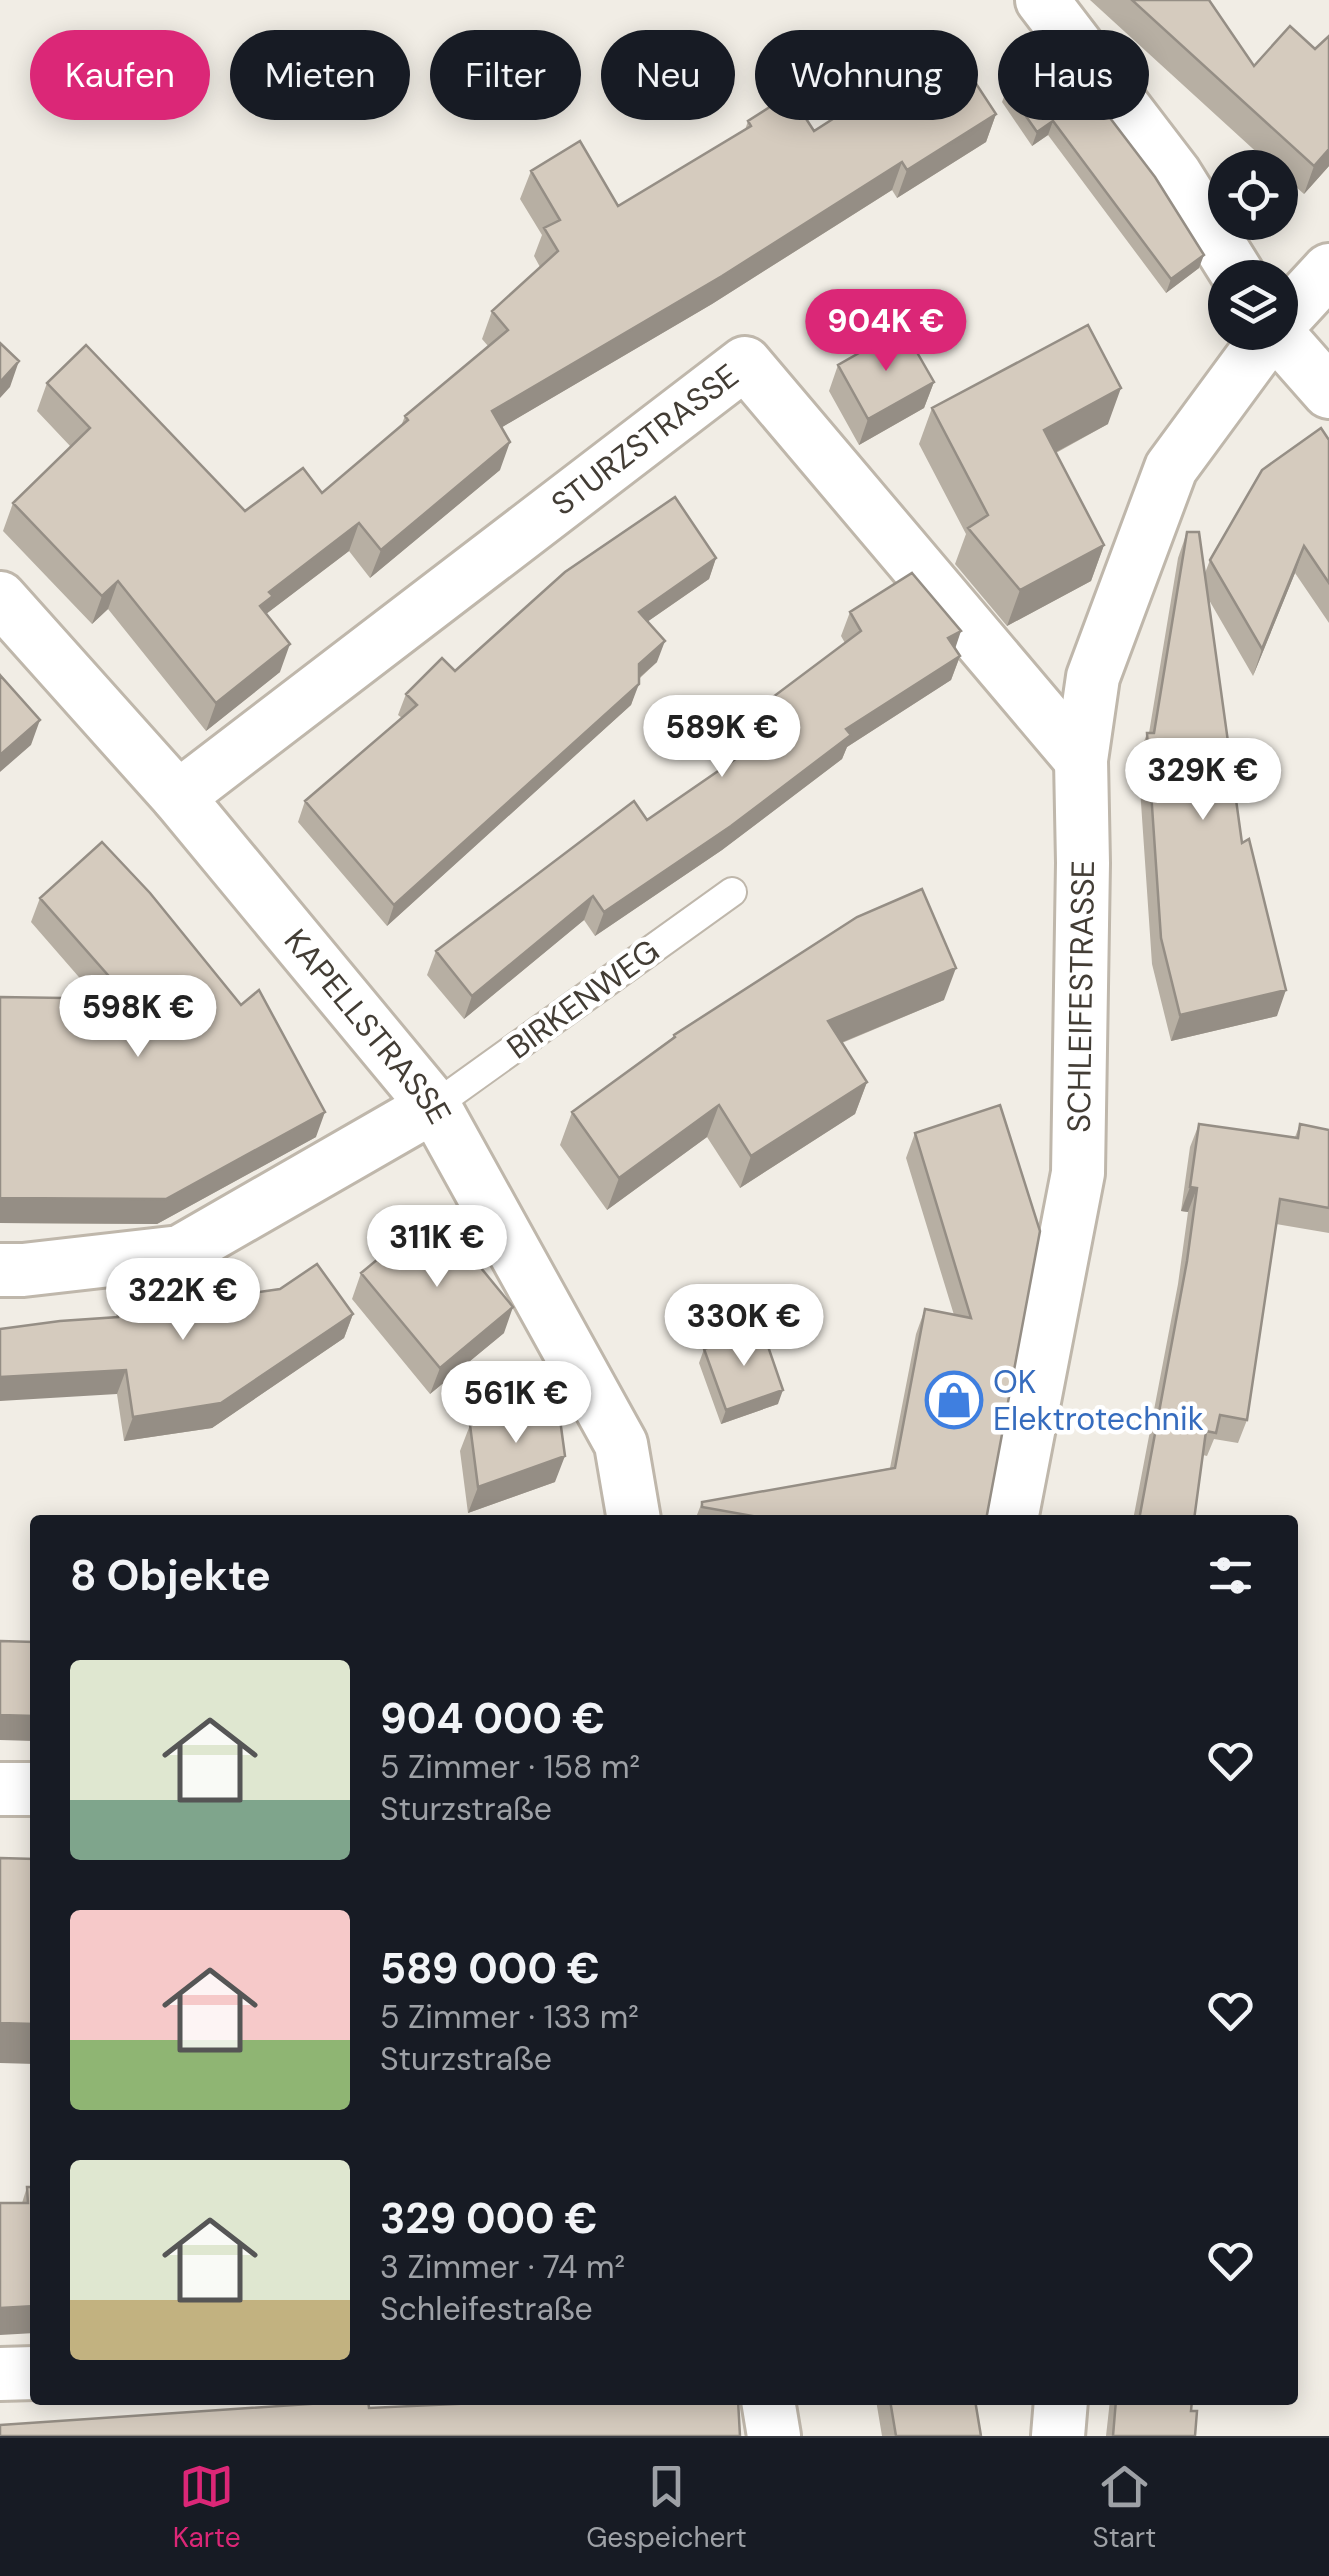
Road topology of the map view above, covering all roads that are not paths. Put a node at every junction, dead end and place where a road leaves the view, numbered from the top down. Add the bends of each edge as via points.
1 (1042, 0) edge
2 (1229, 260) edge
3 (1329, 270) edge
4 (1298, 304) edge
5 (1260, 350) edge
6 (1290, 350) edge
7 (1329, 392) edge
8 (0, 598) edge
9 (1082, 760) junction
10 (178, 797) junction
11 (732, 892) dead end
12 (434, 1106) junction
13 (0, 1270) edge
14 (633, 1515) edge
15 (1016, 1515) edge
16 (30, 1788) edge
17 (0, 1789) edge
18 (30, 2373) edge
19 (0, 2374) edge
20 (769, 2405) edge
21 (1061, 2405) edge
22 (774, 2436) edge
23 (1058, 2436) edge

1 - 2 street via 1174,174
3 - 4 street
5 - 9 street, SCHLEIFESTRASSE via 1171,468 1093,677
6 - 7 street
8 - 10 street, KAPELLSTRASSE
9 - 10 street, STURZSTRASSE via 744,364
9 - 15 street, SCHLEIFESTRASSE via 1078,1174
10 - 12 street, KAPELLSTRASSE
11 - 12 lane, BIRKENWEG
12 - 13 street via 180,1252
12 - 14 street, KAPELLSTRASSE via 622,1444
16 - 17 street
18 - 19 street
20 - 22 street
21 - 23 street

